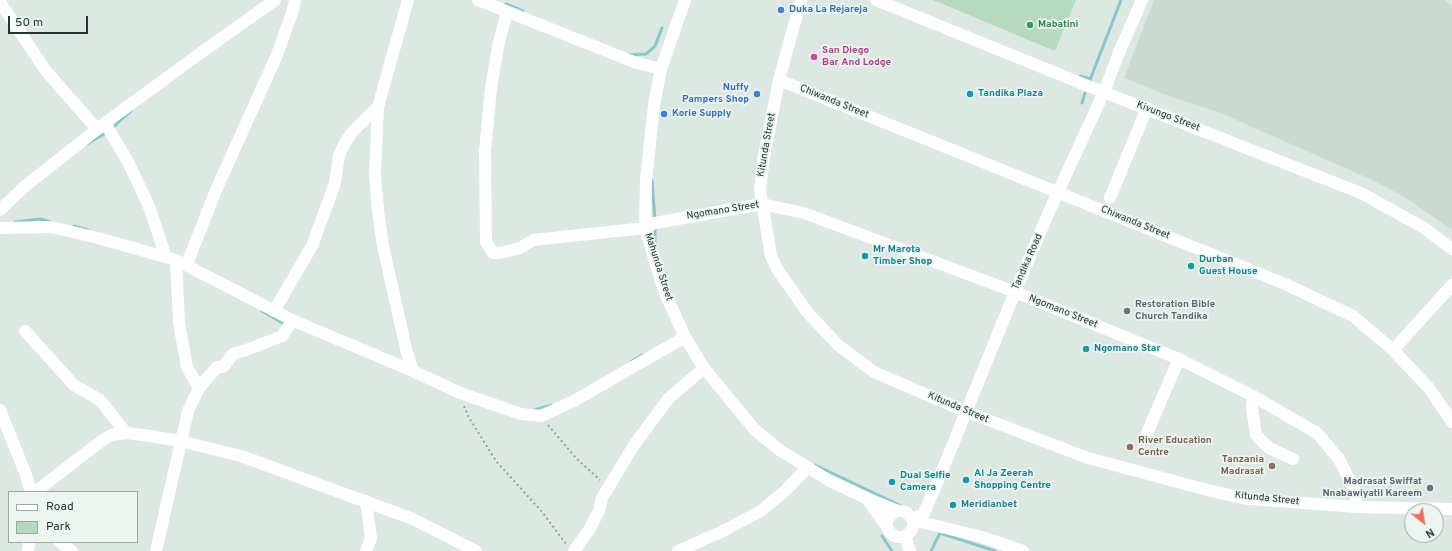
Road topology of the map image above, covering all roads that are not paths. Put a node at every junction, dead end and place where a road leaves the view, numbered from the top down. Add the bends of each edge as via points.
1 (275, 0) edge
2 (295, 0) edge
3 (408, 0) edge
4 (478, 0) edge
5 (684, 0) edge
6 (801, 0) edge
7 (876, 0) edge
8 (1142, 0) edge
9 (0, 2) edge
10 (503, 7) edge
11 (661, 69) junction
12 (779, 80) junction
13 (1104, 92) junction
14 (378, 107) junction
15 (1147, 108) junction
16 (101, 126) junction
17 (1059, 192) junction
18 (1110, 198) dead end
19 (762, 204) junction
20 (0, 210) edge
21 (0, 228) edge
22 (645, 228) junction
23 (1452, 249) edge
24 (176, 260) junction
25 (1452, 285) edge
26 (1015, 292) junction
27 (274, 311) junction
28 (294, 321) junction
29 (25, 331) dead end
30 (685, 337) junction
31 (1393, 350) junction
32 (1179, 359) junction
33 (704, 368) junction
34 (412, 371) junction
35 (199, 388) junction
36 (1253, 396) junction
37 (0, 410) edge
38 (967, 412) junction
39 (1452, 422) edge
40 (126, 433) junction
41 (1147, 433) dead end
42 (180, 441) junction
43 (1293, 459) dead end
44 (807, 468) junction
45 (30, 491) edge
46 (36, 491) edge
47 (866, 498) junction
48 (366, 500) junction
49 (1358, 507) junction
50 (1452, 509) edge
51 (898, 511) junction
52 (912, 519) junction
53 (888, 528) junction
54 (905, 536) junction
55 (61, 543) edge
56 (571, 549) edge
57 (72, 551) edge
58 (156, 551) edge
59 (366, 551) edge
60 (476, 551) edge
61 (678, 551) edge
62 (910, 551) edge
63 (1023, 551) edge

1 - 16 street
2 - 24 street via 277,55 216,190
3 - 14 street
4 - 10 street
5 - 11 street, Mahunda Street
6 - 12 street, Kitunda Street
7 - 13 street, Kivungo Street
8 - 13 street, Tandika Road
9 - 16 street via 46,71
10 - 11 street via 634,62
10 - 22 street, Ngomano Street via 485,151 486,242 490,249 500,253 524,246 533,240
11 - 22 street, Mahunda Street via 654,105 646,181
12 - 17 street, Chiwanda Street
12 - 19 street, Kitunda Street via 764,156 760,190
13 - 15 street, Kivungo Street
13 - 17 street, Tandika Road
14 - 27 street via 346,141 340,155 335,184 312,246
14 - 34 street via 375,175 378,211 383,246
15 - 18 street
15 - 23 street, Kivungo Street via 1361,193 1424,228
16 - 20 street via 24,187
16 - 24 street via 127,160
17 - 26 street, Tandika Road
17 - 31 street, Chiwanda Street via 1285,284 1353,316
19 - 22 street, Ngomano Street via 655,223
19 - 26 street, Ngomano Street via 804,213
19 - 38 street, Kitunda Street via 771,256 777,269 808,313 838,345 874,372
21 - 24 street via 51,227
22 - 30 street, Mahunda Street via 664,291
24 - 27 street
24 - 35 street via 179,323 187,367
25 - 31 street
26 - 32 street, Ngomano Street
26 - 38 street, Tandika Road
27 - 28 street
28 - 34 street
28 - 35 street via 282,336 233,354 224,367 217,367
29 - 40 street via 74,385 100,400
30 - 33 street, Mahunda Street
30 - 34 street via 574,402 541,416 521,414 460,393
31 - 39 street, Chiwanda Street via 1429,388
32 - 36 street, Ngomano Street
32 - 41 street
33 - 44 street, Mahunda Street via 755,430
33 - 56 street via 669,398 634,445 602,498 599,511 589,530
35 - 42 street via 188,411
36 - 43 street via 1256,435 1269,448
36 - 49 street, Ngomano Street via 1318,433 1340,459 1355,491
37 - 45 street
38 - 49 street, Kitunda Street via 1088,458 1215,492 1249,498
38 - 52 street, Tandika Road via 924,513
40 - 42 street
40 - 46 street via 104,439
42 - 48 street via 241,456
42 - 58 street
44 - 47 street, Mahunda Street
44 - 61 street via 761,511
47 - 51 street, Mahunda Street
47 - 53 street
48 - 59 street via 371,538
48 - 60 street via 413,519
49 - 50 street, Kitunda Street
51 - 52 street via 904,511
51 - 53 street via 890,517
52 - 54 street via 913,528
52 - 63 street via 982,537
53 - 54 street via 895,536
54 - 62 street
55 - 57 street

